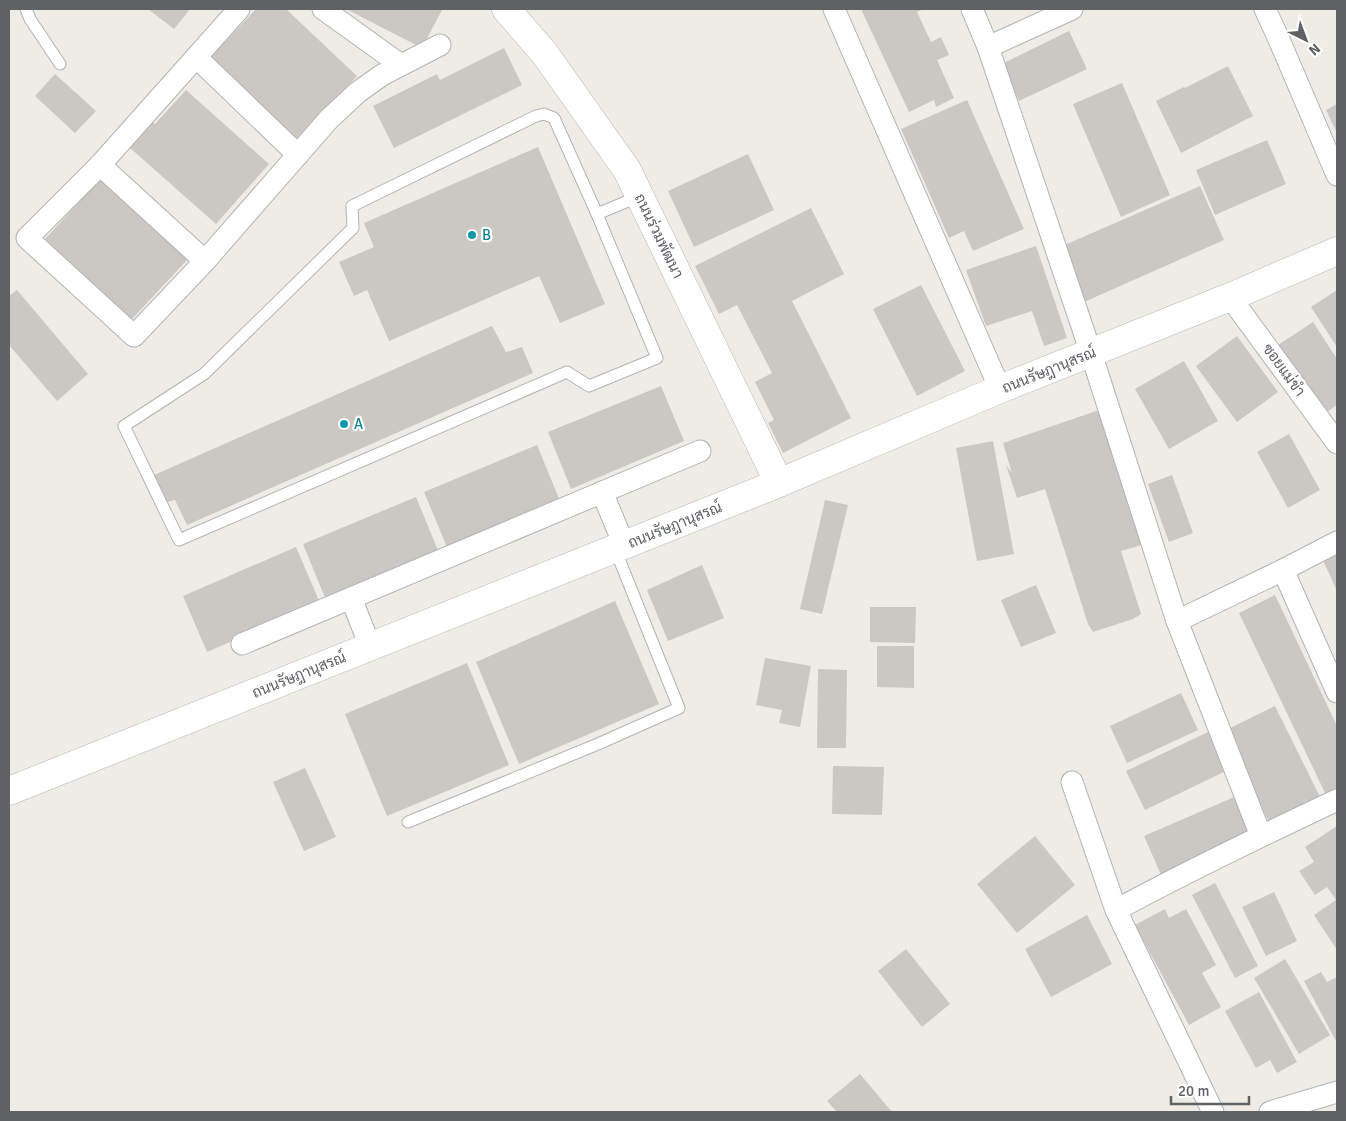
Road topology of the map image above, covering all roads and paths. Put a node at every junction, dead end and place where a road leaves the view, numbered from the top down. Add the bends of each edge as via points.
1 (26, 9) edge
2 (239, 9) edge
3 (323, 9) edge
4 (506, 9) edge
5 (834, 9) edge
6 (972, 9) edge
7 (1072, 9) edge
8 (1265, 9) edge
9 (440, 45) dead end
10 (988, 47) junction
11 (196, 57) junction
12 (60, 64) dead end
13 (401, 65) junction
14 (298, 155) junction
15 (100, 164) junction
16 (1337, 175) edge
17 (640, 196) junction
18 (597, 214) junction
19 (1337, 251) edge
20 (205, 261) junction
21 (1230, 297) junction
22 (1091, 353) junction
23 (1000, 389) junction
24 (1337, 444) edge
25 (700, 451) dead end
26 (779, 483) junction
27 (602, 492) junction
28 (1337, 542) edge
29 (619, 547) junction
30 (1283, 570) junction
31 (351, 598) junction
32 (1177, 621) junction
33 (242, 644) dead end
34 (370, 646) junction
35 (1337, 692) edge
36 (1072, 782) dead end
37 (9, 791) edge
38 (1337, 800) edge
39 (408, 822) dead end
40 (1261, 836) junction
41 (1116, 910) junction
42 (1337, 1092) edge
43 (1213, 1112) edge
44 (1270, 1112) edge

1 - 12 lane
2 - 11 street
3 - 13 street
4 - 17 street, ถนนร่วมพัฒนา via 551,62 627,170
5 - 23 street
6 - 10 street
7 - 10 street
8 - 16 street
9 - 13 street
10 - 22 street
11 - 14 street
11 - 15 street
13 - 14 street via 358,92
14 - 20 street
15 - 20 street
15 - 20 street via 27,238 134,336
17 - 18 lane
17 - 26 street, ถนนร่วมพัฒนา
18 - 18 lane via 657,358 589,386 566,372 179,540 124,426 204,374 352,228 352,206 544,114 554,118
19 - 21 street, ถนนรัษฎานุสรณ์
21 - 22 street, ถนนรัษฎานุสรณ์
21 - 24 street, ซอยแม่ขำ
22 - 23 street, ถนนรัษฎานุสรณ์
22 - 32 street
23 - 26 street, ถนนรัษฎานุสรณ์
25 - 27 street
26 - 29 street, ถนนรัษฎานุสรณ์
27 - 29 street
27 - 31 street
28 - 30 street
29 - 34 street, ถนนรัษฎานุสรณ์
29 - 39 lane via 679,708
30 - 32 street
30 - 35 street
31 - 33 street
31 - 34 street
32 - 40 street
34 - 37 street, ถนนรัษฎานุสรณ์
36 - 41 street
38 - 40 street
40 - 41 street
41 - 43 street
42 - 44 street

